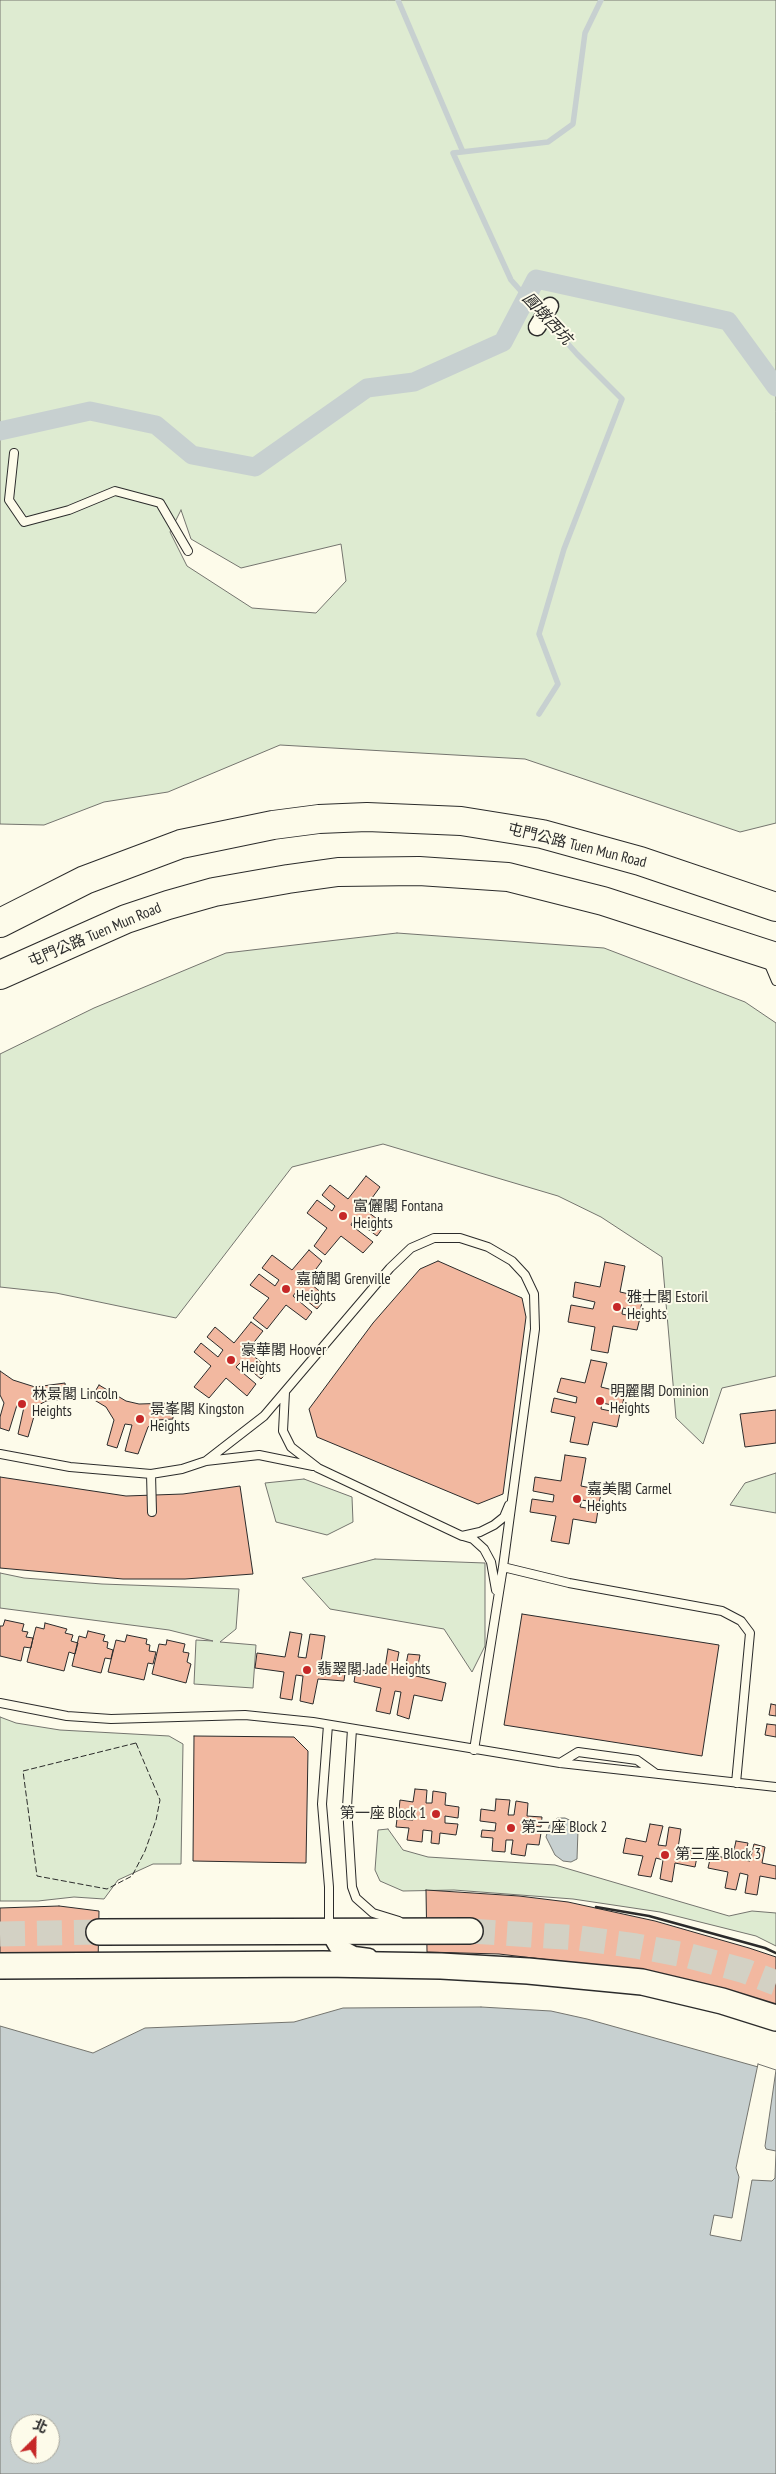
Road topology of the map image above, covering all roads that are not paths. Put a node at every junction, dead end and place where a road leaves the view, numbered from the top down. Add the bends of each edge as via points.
1 (550, 306) dead end
2 (537, 327) dead end
3 (14, 453) dead end
4 (188, 551) dead end
5 (776, 907) edge
6 (0, 923) edge
7 (770, 955) edge
8 (0, 975) edge
9 (776, 981) edge
10 (285, 1392) junction
11 (0, 1454) edge
12 (206, 1461) junction
13 (318, 1468) junction
14 (151, 1474) junction
15 (515, 1486) junction
16 (152, 1512) dead end
17 (462, 1536) junction
18 (503, 1567) junction
19 (496, 1610) junction
20 (0, 1703) edge
21 (328, 1725) junction
22 (352, 1729) junction
23 (474, 1750) junction
24 (560, 1763) junction
25 (658, 1774) junction
26 (736, 1783) junction
27 (776, 1787) edge
28 (470, 1931) tunnel mouth
29 (99, 1932) tunnel mouth
30 (329, 1932) junction
31 (442, 1932) junction
32 (0, 1966) edge
33 (441, 1966) junction
34 (776, 2018) edge

1 - 2 street
3 - 4 lane via 9,500 24,522 69,510 115,491 160,503
5 - 6 highway, 屯門公路 Tuen Mun Road via 640,861 542,834 461,821 368,817 273,825 181,844 85,880
7 - 8 highway, 屯門公路 Tuen Mun Road via 603,901 508,878 419,871 338,872 214,892 168,905 126,919
7 - 9 lane
10 - 12 lane via 264,1416
10 - 13 lane via 283,1431 291,1446
10 - 15 lane via 390,1268 411,1248 434,1238 460,1238 488,1247 525,1274 534,1294 535,1328
11 - 14 lane via 70,1467
12 - 13 lane via 259,1455
12 - 14 lane
13 - 17 lane
14 - 16 lane
15 - 17 lane via 504,1517 494,1526
15 - 18 lane
17 - 19 lane via 484,1549 492,1562
18 - 19 lane
18 - 26 lane via 568,1583 722,1612 741,1621 750,1632
19 - 23 lane
20 - 21 lane via 68,1716 111,1719 245,1715
21 - 22 lane
21 - 30 lane via 322,1804
22 - 23 lane
22 - 31 lane via 347,1807 352,1887 356,1898 373,1913
23 - 24 lane
24 - 25 lane
24 - 25 lane via 578,1752 637,1760
25 - 26 lane
26 - 27 lane
28 - 31 main road
29 - 30 main road
30 - 31 main road
30 - 33 street via 336,1946 354,1955
32 - 33 main road
33 - 34 main road via 587,1975 642,1982

